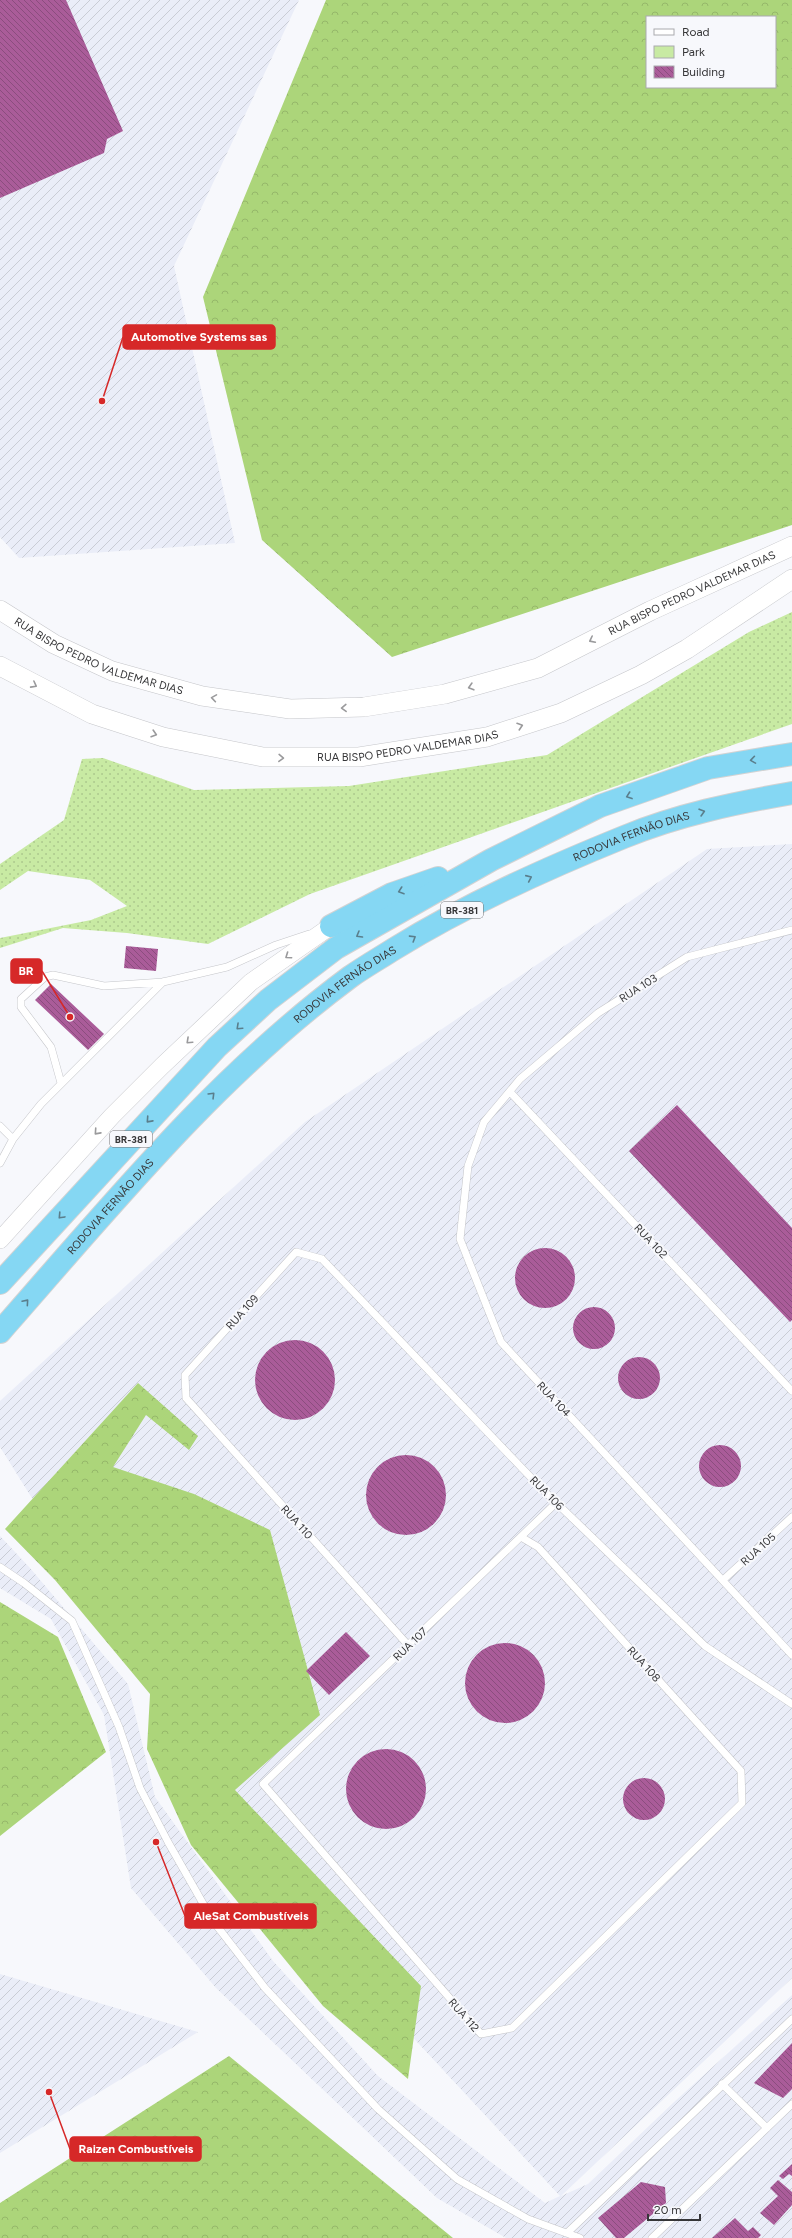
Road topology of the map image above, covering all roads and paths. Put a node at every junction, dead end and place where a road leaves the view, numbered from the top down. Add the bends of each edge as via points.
1 (792, 546) edge
2 (792, 579) edge
3 (0, 610) edge
4 (0, 666) edge
5 (792, 754) edge
6 (792, 794) edge
7 (491, 860) junction
8 (331, 926) junction
9 (792, 930) edge
10 (163, 982) junction
11 (61, 1083) junction
12 (510, 1092) junction
13 (0, 1126) edge
14 (13, 1139) junction
15 (0, 1163) edge
16 (0, 1240) edge
17 (322, 1259) joint
18 (0, 1283) edge
19 (0, 1332) edge
20 (792, 1391) edge
21 (186, 1398) joint
22 (556, 1503) junction
23 (792, 1517) edge
24 (521, 1537) junction
25 (0, 1566) edge
26 (723, 1580) junction
27 (408, 1645) junction
28 (792, 1655) edge
29 (792, 1704) edge
30 (263, 1784) joint
31 (742, 1803) joint
32 (792, 2019) edge
33 (722, 2084) junction
34 (792, 2104) edge
35 (767, 2128) junction
36 (567, 2233) junction
37 (580, 2238) edge
38 (652, 2238) edge

1 -> 3 main road, RUA BISPO PEDRO VALDEMAR DIAS via 650,611 538,668 445,694 364,707 290,709 202,696 112,671 54,644
4 -> 2 main road, RUA BISPO PEDRO VALDEMAR DIAS via 92,714 163,737 263,757 359,757 487,737 561,713 641,675 687,649
5 -> 7 highway, BR-381 via 701,770 600,806
19 -> 6 highway, RODOVIA FERNÃO DIAS / BR-381 via 184,1123 237,1071 351,976 441,920 643,829 730,804
7 -> 8 highway, BR-381 via 392,894
7 -> 18 highway, BR-381 via 336,948 268,1000 218,1047 159,1109
8 - 10 lane via 276,945 227,967
8 -> 16 street, BR-381 via 251,982 162,1066 112,1116
9 - 12 lane, RUA 103 via 687,957 598,1013 520,1079
10 - 11 lane
10 - 11 lane via 104,986 53,975 45,977 21,999 20,1007 51,1047
11 - 14 lane
12 - 20 lane, RUA 102
12 - 26 lane, RUA 104 via 484,1122 468,1166 460,1239 501,1342
13 - 14 lane
14 - 15 lane
17 - 21 lane, RUA 109 via 296,1252 185,1375
17 - 22 lane, RUA 106
21 - 27 lane, RUA 110
22 - 24 lane, RUA 107
22 - 29 lane, RUA 106 via 705,1646
23 - 26 lane, RUA 105
24 - 27 lane, RUA 107
24 - 31 lane, RUA 108 via 538,1547 741,1771
25 - 36 lane via 72,1621 119,1727 140,1788 168,1842 213,1921 265,1988 378,2109 457,2179 528,2219
26 - 28 lane, RUA 104
27 - 30 lane, RUA 107
30 - 31 lane, RUA 112 via 481,2034 512,2028
32 - 33 lane
33 - 35 lane
33 - 36 lane
34 - 35 lane
35 - 38 lane
36 - 37 lane

